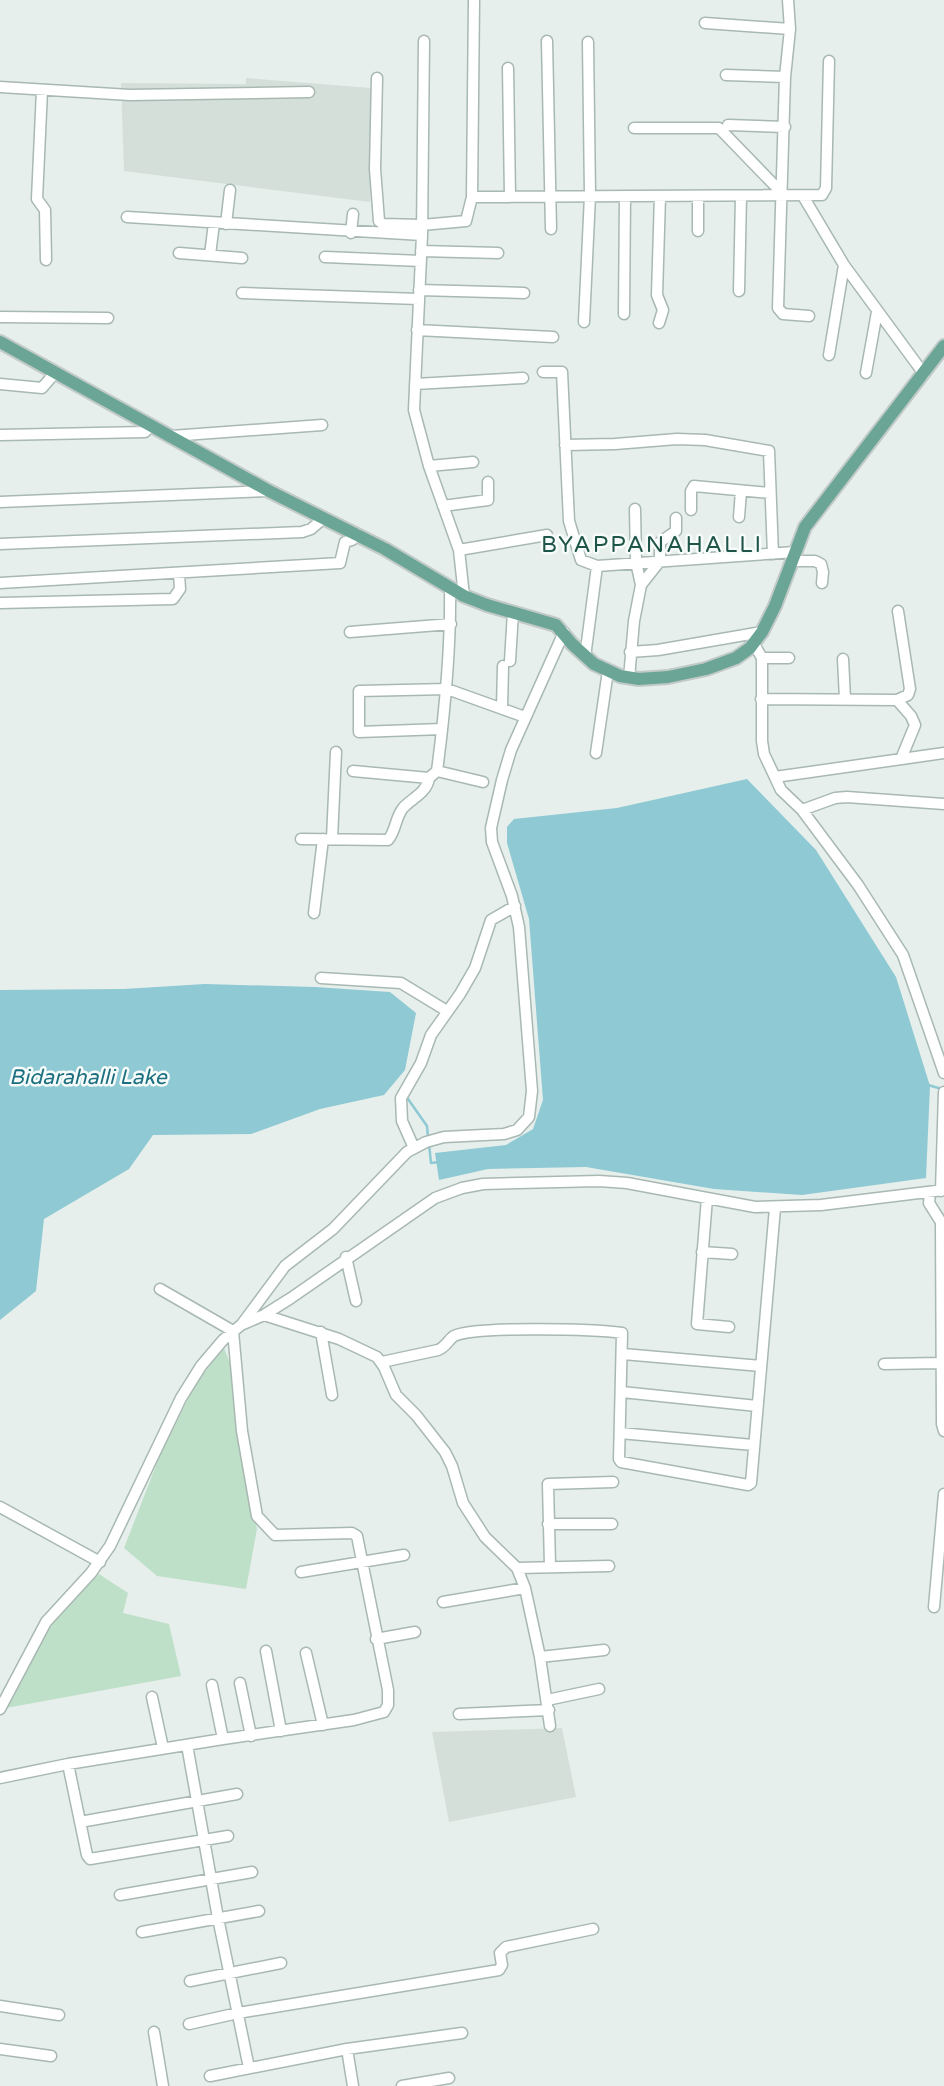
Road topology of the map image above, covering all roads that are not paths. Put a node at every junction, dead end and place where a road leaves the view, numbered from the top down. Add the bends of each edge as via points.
1 (474, 0) edge
2 (788, 0) edge
3 (705, 23) dead end
4 (790, 29) junction
5 (424, 41) dead end
6 (547, 41) dead end
7 (588, 42) dead end
8 (829, 61) dead end
9 (508, 68) dead end
10 (726, 75) dead end
11 (785, 77) junction
12 (377, 78) dead end
13 (0, 87) edge
14 (42, 90) junction
15 (309, 92) dead end
16 (728, 125) dead end
17 (785, 127) junction
18 (634, 128) dead end
19 (230, 190) dead end
20 (781, 194) junction
21 (625, 196) junction
22 (660, 196) junction
23 (698, 196) junction
24 (741, 196) junction
25 (803, 196) junction
26 (472, 197) junction
27 (510, 197) junction
28 (551, 197) junction
29 (590, 197) junction
30 (353, 214) dead end
31 (127, 217) dead end
32 (214, 223) junction
33 (226, 224) junction
34 (393, 229) junction
35 (551, 229) dead end
36 (422, 230) junction
37 (698, 231) dead end
38 (351, 233) junction
39 (179, 253) dead end
40 (498, 253) dead end
41 (210, 255) junction
42 (421, 256) junction
43 (325, 257) dead end
44 (242, 258) dead end
45 (47, 260) dead end
46 (844, 265) junction
47 (739, 291) dead end
48 (242, 293) dead end
49 (524, 293) dead end
50 (419, 294) junction
51 (877, 312) junction
52 (624, 314) dead end
53 (809, 316) dead end
54 (0, 317) edge
55 (108, 318) dead end
56 (584, 322) dead end
57 (659, 323) dead end
58 (417, 330) junction
59 (553, 337) dead end
60 (0, 342) edge
61 (944, 346) edge
62 (829, 355) dead end
63 (543, 372) dead end
64 (55, 373) junction
65 (866, 373) dead end
66 (924, 374) junction
67 (523, 378) dead end
68 (0, 384) edge
69 (415, 384) junction
70 (151, 425) junction
71 (322, 425) dead end
72 (0, 435) edge
73 (171, 436) junction
74 (565, 445) junction
75 (473, 461) dead end
76 (429, 466) junction
77 (488, 482) dead end
78 (269, 491) junction
79 (741, 491) junction
80 (771, 494) junction
81 (0, 502) edge
82 (443, 506) junction
83 (635, 509) dead end
84 (691, 510) dead end
85 (739, 517) dead end
86 (324, 518) junction
87 (676, 518) dead end
88 (357, 534) junction
89 (547, 534) dead end
90 (0, 544) edge
91 (459, 550) junction
92 (773, 554) junction
93 (794, 556) junction
94 (660, 561) junction
95 (636, 562) junction
96 (597, 566) junction
97 (179, 574) junction
98 (0, 583) edge
99 (822, 583) dead end
100 (641, 585) junction
101 (450, 588) junction
102 (464, 596) junction
103 (0, 603) edge
104 (898, 611) dead end
105 (513, 612) junction
106 (451, 624) junction
107 (350, 632) dead end
108 (564, 632) junction
109 (762, 632) junction
110 (754, 644) junction
111 (631, 652) junction
112 (585, 657) junction
113 (762, 658) junction
114 (789, 658) dead end
115 (843, 659) dead end
116 (608, 671) junction
117 (629, 678) junction
118 (447, 689) junction
119 (761, 699) junction
120 (845, 699) junction
121 (897, 700) junction
122 (502, 708) junction
123 (525, 717) junction
124 (442, 729) junction
125 (336, 752) dead end
126 (596, 752) dead end
127 (944, 753) edge
128 (901, 759) junction
129 (353, 771) dead end
130 (433, 774) junction
131 (775, 777) junction
132 (483, 782) dead end
133 (944, 804) edge
134 (802, 810) junction
135 (301, 839) dead end
136 (327, 839) junction
137 (514, 906) junction
138 (314, 913) dead end
139 (321, 978) dead end
140 (447, 1011) junction
141 (944, 1073) edge
142 (944, 1092) edge
143 (414, 1148) junction
144 (938, 1192) edge
145 (707, 1198) junction
146 (775, 1208) junction
147 (702, 1252) junction
148 (732, 1254) dead end
149 (346, 1258) junction
150 (160, 1289) dead end
151 (356, 1301) dead end
152 (264, 1315) junction
153 (729, 1327) dead end
154 (237, 1328) junction
155 (321, 1332) junction
156 (623, 1354) junction
157 (382, 1362) junction
158 (941, 1363) junction
159 (884, 1364) dead end
160 (761, 1366) junction
161 (622, 1392) junction
162 (332, 1395) dead end
163 (757, 1406) junction
164 (944, 1431) edge
165 (620, 1433) junction
166 (753, 1445) junction
167 (613, 1482) dead end
168 (944, 1494) edge
169 (0, 1507) edge
170 (548, 1524) junction
171 (612, 1524) dead end
172 (404, 1555) dead end
173 (100, 1562) junction
174 (362, 1562) junction
175 (550, 1566) junction
176 (608, 1566) dead end
177 (517, 1568) junction
178 (301, 1572) dead end
179 (525, 1588) junction
180 (443, 1602) dead end
181 (934, 1607) dead end
182 (415, 1632) dead end
183 (376, 1639) junction
184 (604, 1650) dead end
185 (266, 1651) dead end
186 (306, 1653) dead end
187 (540, 1657) junction
188 (240, 1684) dead end
189 (212, 1685) dead end
190 (5, 1687) edge
191 (599, 1689) dead end
192 (152, 1697) dead end
193 (548, 1705) junction
194 (0, 1709) edge
195 (459, 1714) dead end
196 (323, 1725) junction
197 (550, 1726) dead end
198 (281, 1731) junction
199 (251, 1735) junction
200 (223, 1739) junction
201 (187, 1745) junction
202 (163, 1748) junction
203 (68, 1764) junction
204 (0, 1778) edge
205 (237, 1794) dead end
206 (198, 1801) junction
207 (80, 1822) junction
208 (228, 1836) dead end
209 (205, 1839) junction
210 (252, 1872) dead end
211 (211, 1879) junction
212 (120, 1895) dead end
213 (259, 1911) dead end
214 (218, 1918) junction
215 (593, 1929) dead end
216 (142, 1932) dead end
217 (281, 1963) dead end
218 (230, 1973) junction
219 (190, 1981) dead end
220 (0, 2006) edge
221 (238, 2013) junction
222 (60, 2015) dead end
223 (190, 2024) dead end
224 (154, 2032) dead end
225 (462, 2032) dead end
226 (0, 2049) edge
227 (347, 2049) junction
228 (51, 2056) dead end
229 (249, 2068) junction
230 (210, 2076) dead end
231 (449, 2078) dead end
232 (163, 2086) edge
233 (353, 2086) edge
234 (402, 2086) edge

1 - 26 street
2 - 4 street
3 - 4 street
4 - 11 street
5 - 36 street
6 - 28 street
7 - 29 street
8 - 25 street via 826,188 822,195
9 - 27 street
10 - 11 street
11 - 17 street
12 - 34 street via 379,218
13 - 14 street
14 - 15 street via 130,95
14 - 45 street via 37,198 45,210
16 - 17 street
17 - 20 street
18 - 20 street via 719,128
19 - 33 street
20 - 24 street
20 - 25 street
20 - 53 street via 778,308 783,314
21 - 22 street
21 - 29 street
21 - 52 street
22 - 23 street
22 - 57 street via 657,295 663,310
23 - 24 street
23 - 37 street
24 - 47 street
25 - 46 street
26 - 27 street
26 - 36 street via 467,221
27 - 28 street
28 - 29 street
28 - 35 street
29 - 56 street
30 - 38 street
31 - 32 street
32 - 33 street
32 - 41 street
33 - 38 street
34 - 36 street
34 - 38 street
36 - 42 street
39 - 41 street
40 - 42 street
41 - 44 street
42 - 43 street
42 - 50 street
46 - 51 street
46 - 62 street
48 - 50 street
49 - 50 street
50 - 58 street
51 - 65 street
51 - 66 street
54 - 55 street
58 - 59 street
58 - 69 street
60 - 64 main road
61 - 66 main road
63 - 74 street via 562,372
64 - 68 street via 42,388
64 - 70 main road
66 - 93 main road via 816,512
67 - 69 street
69 - 76 street via 414,410
70 - 72 street via 145,432
70 - 73 main road
71 - 73 street
73 - 78 main road
74 - 80 street via 677,439 769,451
74 - 96 street via 570,527 581,560
75 - 76 street
76 - 82 street
77 - 82 street via 488,500
78 - 81 street
78 - 86 main road
79 - 80 street
79 - 84 street via 694,486
79 - 85 street
80 - 92 street
82 - 91 street
83 - 95 street
86 - 88 main road
86 - 90 street via 302,532
87 - 94 street via 676,531 660,542
88 - 97 street via 345,542 340,563
88 - 101 main road
89 - 91 street
91 - 102 street
92 - 93 street
92 - 94 street
93 - 99 street via 821,564
93 - 109 main road
94 - 95 street
94 - 100 street
95 - 96 street
95 - 100 street
96 - 112 street
97 - 98 street
97 - 103 street via 180,589 173,599
100 - 111 street
101 - 102 main road
101 - 106 street
102 - 105 main road
104 - 121 street via 909,689 908,695
105 - 108 main road via 551,622
105 - 122 street
106 - 107 street
106 - 118 street
108 - 112 main road
108 - 123 street
109 - 110 main road
109 - 111 street
110 - 113 street
110 - 117 main road via 736,658 706,669 661,678
111 - 117 street
112 - 116 main road
113 - 114 street
113 - 119 street
115 - 120 street
116 - 117 main road
116 - 126 street
118 - 122 street
118 - 124 street
118 - 124 street via 359,691 359,732
119 - 120 street
119 - 131 street via 764,754
120 - 121 street
121 - 128 street via 915,725
122 - 123 street
123 - 137 street via 506,764 491,828
124 - 130 street
125 - 136 street
127 - 128 street
128 - 131 street
129 - 130 street
130 - 132 street
130 - 136 street via 404,807 388,840
131 - 134 street via 785,795
133 - 134 street via 847,797
134 - 141 street via 903,955
135 - 136 street
136 - 138 street
137 - 140 street via 491,920 475,968
137 - 143 street via 531,1113 511,1132 444,1137
139 - 140 street via 401,983
140 - 143 street via 401,1098 402,1121
142 - 144 street
143 - 154 street via 333,1229 285,1266
144 - 146 street
144 - 158 street via 929,1203 941,1222
145 - 146 street
145 - 147 street
145 - 149 street via 599,1181 473,1185 435,1198
146 - 160 street
147 - 148 street
147 - 153 street via 697,1324
149 - 151 street
149 - 152 street
150 - 154 street
152 - 154 street
152 - 155 street
154 - 173 street via 209,1355 181,1398
154 - 174 street via 242,1431 259,1520 275,1535 352,1533
155 - 157 street
155 - 162 street
156 - 157 street via 624,1336 620,1333 489,1330 454,1336 438,1350
156 - 160 street
156 - 161 street
157 - 177 street via 396,1395 449,1459 463,1503 485,1537
158 - 159 street
158 - 164 street
160 - 163 street
161 - 163 street
161 - 165 street
163 - 166 street
165 - 166 street
165 - 166 street via 619,1459 624,1463 748,1485
167 - 170 street via 550,1482 546,1487
168 - 181 street
169 - 173 street
170 - 171 street
170 - 175 street
172 - 174 street
173 - 190 street via 46,1622
174 - 178 street
174 - 183 street
175 - 176 street
175 - 177 street
177 - 179 street
179 - 180 street
179 - 187 street
182 - 183 street
183 - 196 street via 388,1690 384,1712
184 - 187 street
185 - 198 street
186 - 196 street
187 - 193 street
188 - 199 street
189 - 200 street
190 - 194 street
191 - 193 street
192 - 202 street
193 - 195 street
193 - 197 street
196 - 198 street
198 - 199 street
199 - 200 street
200 - 201 street
201 - 202 street
201 - 206 street
202 - 203 street
203 - 204 street
203 - 207 street
205 - 206 street
206 - 207 street
206 - 209 street
207 - 209 street via 87,1855 93,1860
208 - 209 street
209 - 211 street
210 - 211 street
211 - 212 street
211 - 214 street
213 - 214 street
214 - 216 street
214 - 218 street
215 - 221 street via 506,1947 500,1953 499,1970
217 - 218 street
218 - 219 street
218 - 221 street
220 - 222 street
221 - 223 street
221 - 229 street
224 - 232 street
225 - 227 street
226 - 228 street
227 - 229 street
227 - 233 street
229 - 230 street
231 - 234 street

